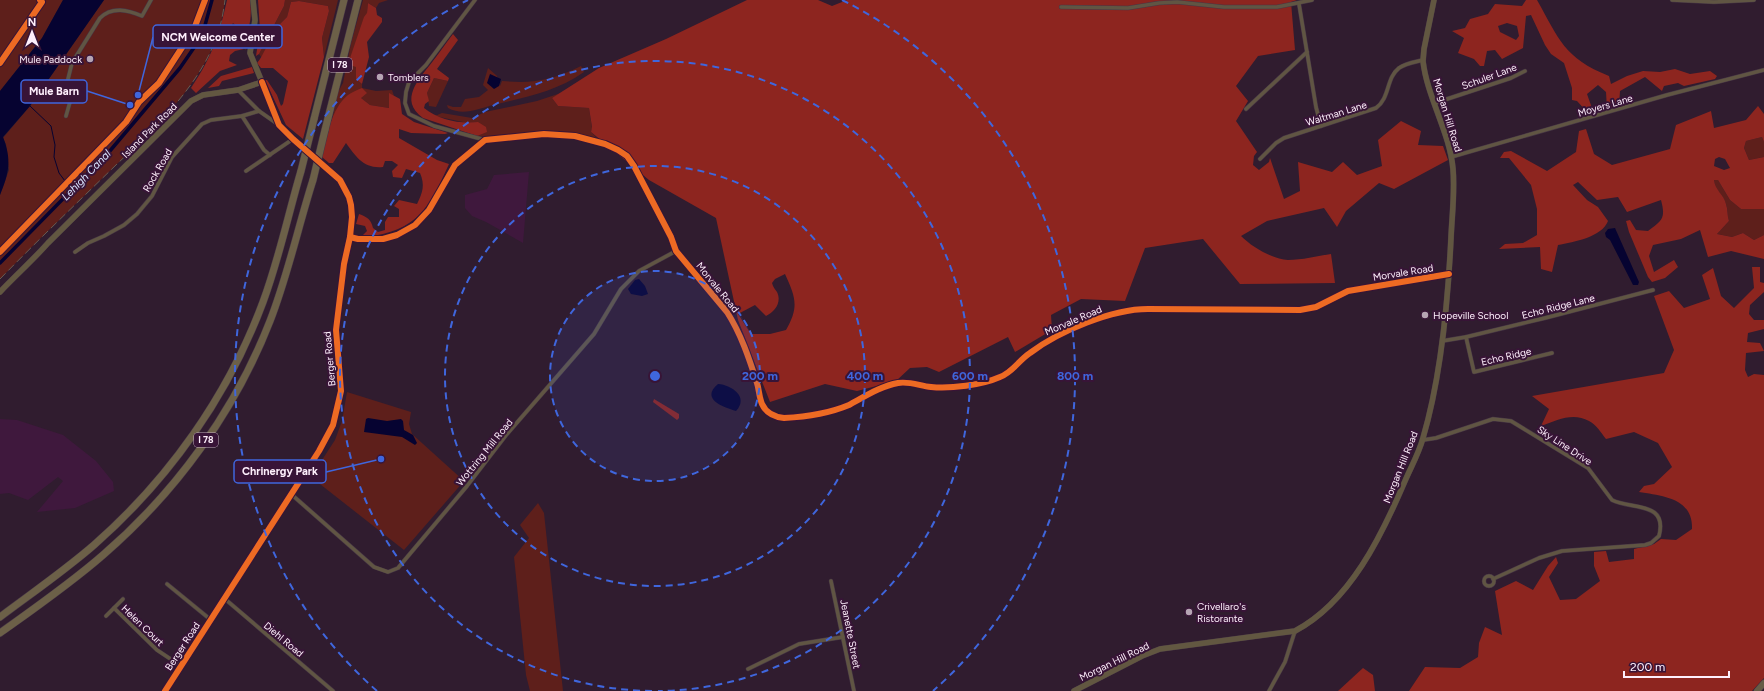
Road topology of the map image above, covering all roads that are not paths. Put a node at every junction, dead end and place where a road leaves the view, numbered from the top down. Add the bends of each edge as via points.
1 (151, 0) edge
2 (253, 0) edge
3 (344, 0) edge
4 (358, 0) edge
5 (475, 0) edge
6 (1312, 0) edge
7 (1434, 0) edge
8 (1672, 0) edge
9 (1754, 0) edge
10 (1299, 4) junction
11 (1061, 7) dead end
12 (1307, 52) junction
13 (1423, 60) junction
14 (1764, 70) edge
15 (1525, 71) dead end
16 (262, 82) junction
17 (238, 90) junction
18 (1435, 103) junction
19 (1246, 109) dead end
20 (259, 111) junction
21 (66, 116) dead end
22 (242, 116) junction
23 (279, 125) junction
24 (1321, 126) junction
25 (293, 139) junction
26 (485, 140) junction
27 (270, 155) junction
28 (1452, 157) junction
29 (1260, 159) dead end
30 (246, 171) dead end
31 (350, 237) junction
32 (676, 251) junction
33 (75, 252) dead end
34 (1449, 274) junction
35 (1653, 290) dead end
36 (0, 292) edge
37 (1466, 337) junction
38 (1442, 341) junction
39 (1552, 353) dead end
40 (1423, 440) junction
41 (291, 494) junction
42 (1493, 579) dead end
43 (831, 581) dead end
44 (167, 584) dead end
45 (123, 599) dead end
46 (225, 599) junction
47 (114, 608) junction
48 (0, 616) edge
49 (106, 616) dead end
50 (211, 620) junction
51 (1295, 631) junction
52 (0, 633) edge
53 (843, 637) junction
54 (181, 666) junction
55 (748, 669) dead end
56 (1764, 683) edge
57 (165, 691) edge
58 (333, 691) edge
59 (854, 691) edge
60 (1074, 691) edge
61 (1269, 691) edge
62 (1757, 691) edge

1 - 21 street via 142,16 114,10 106,12 100,18 72,63 68,78 71,98
2 - 16 main road via 255,20 250,53
3 - 48 highway, I 78, bridge via 275,266 259,312 227,380 194,434 156,482 117,524 75,561
4 - 52 highway, I 78, bridge via 289,268 265,333 237,390 204,444 158,501 124,537 75,578
5 - 26 street via 426,65 409,82 405,103 409,114 425,122
6 - 10 street
7 - 13 main road, Morgan Hill Road
8 - 9 street
10 - 11 street via 1232,8 1175,2 1128,8
10 - 12 street
12 - 19 street
12 - 24 street
13 - 18 main road, Morgan Hill Road
13 - 24 street, Waltman Lane via 1396,71 1385,99 1376,108
14 - 28 street, Moyers Lane
15 - 18 street, Schuler Lane
16 - 17 main road, Island Park Road
16 - 23 street, Berger Road
17 - 20 street
17 - 36 main road, Island Park Road via 209,94 191,101
18 - 28 main road, Morgan Hill Road
20 - 22 street, Rock Road
20 - 23 street
22 - 27 street
22 - 33 street, Rock Road via 211,120 202,124 172,157 152,196 137,214 124,225
23 - 25 street, Berger Road
24 - 29 street, Waltman Lane via 1282,139
25 - 27 street
25 - 31 street, Berger Road via 340,180 351,206
26 - 31 street via 455,165 429,210 415,225 383,239
26 - 32 street, Morvale Road via 560,134 605,144 618,150 627,156 634,166
27 - 30 street
28 - 34 main road, Morgan Hill Road
31 - 41 street, Berger Road via 336,330 341,391 339,402 331,430
32 - 34 street, Morvale Road via 733,322 748,354 762,404 775,417 784,418 840,408 900,382 939,387 966,385 998,378 1048,342 1086,324 1126,310 1300,310 1319,306 1348,291
32 - 41 street, Wottring Mill Road via 639,271 621,289 594,334 507,434 398,568 388,572 374,567
34 - 38 main road, Morgan Hill Road
35 - 37 street, Echo Ridge Lane
37 - 38 street, Echo Ridge Lane
37 - 39 street, Echo Ridge via 1474,372
38 - 40 main road, Morgan Hill Road
40 - 42 street, Sky Line Drive via 1493,419 1511,421 1588,468 1612,500 1643,507 1655,513 1661,524 1656,540 1645,545 1556,552
40 - 51 main road, Morgan Hill Road via 1390,517 1369,554 1330,605 1306,626
41 - 46 street, Berger Road
43 - 53 street, Jeanette Street
44 - 50 street
45 - 47 street, Helen Court
46 - 50 street, Berger Road
46 - 58 street, Diehl Road
47 - 49 street, Helen Court
47 - 54 street, Helen Court via 157,650
50 - 54 street, Berger Road
51 - 60 main road, Morgan Hill Road via 1160,650 1142,656
51 - 61 street via 1286,662
53 - 55 street via 799,644
53 - 59 street, Jeanette Street
54 - 57 street, Berger Road
56 - 62 highway

